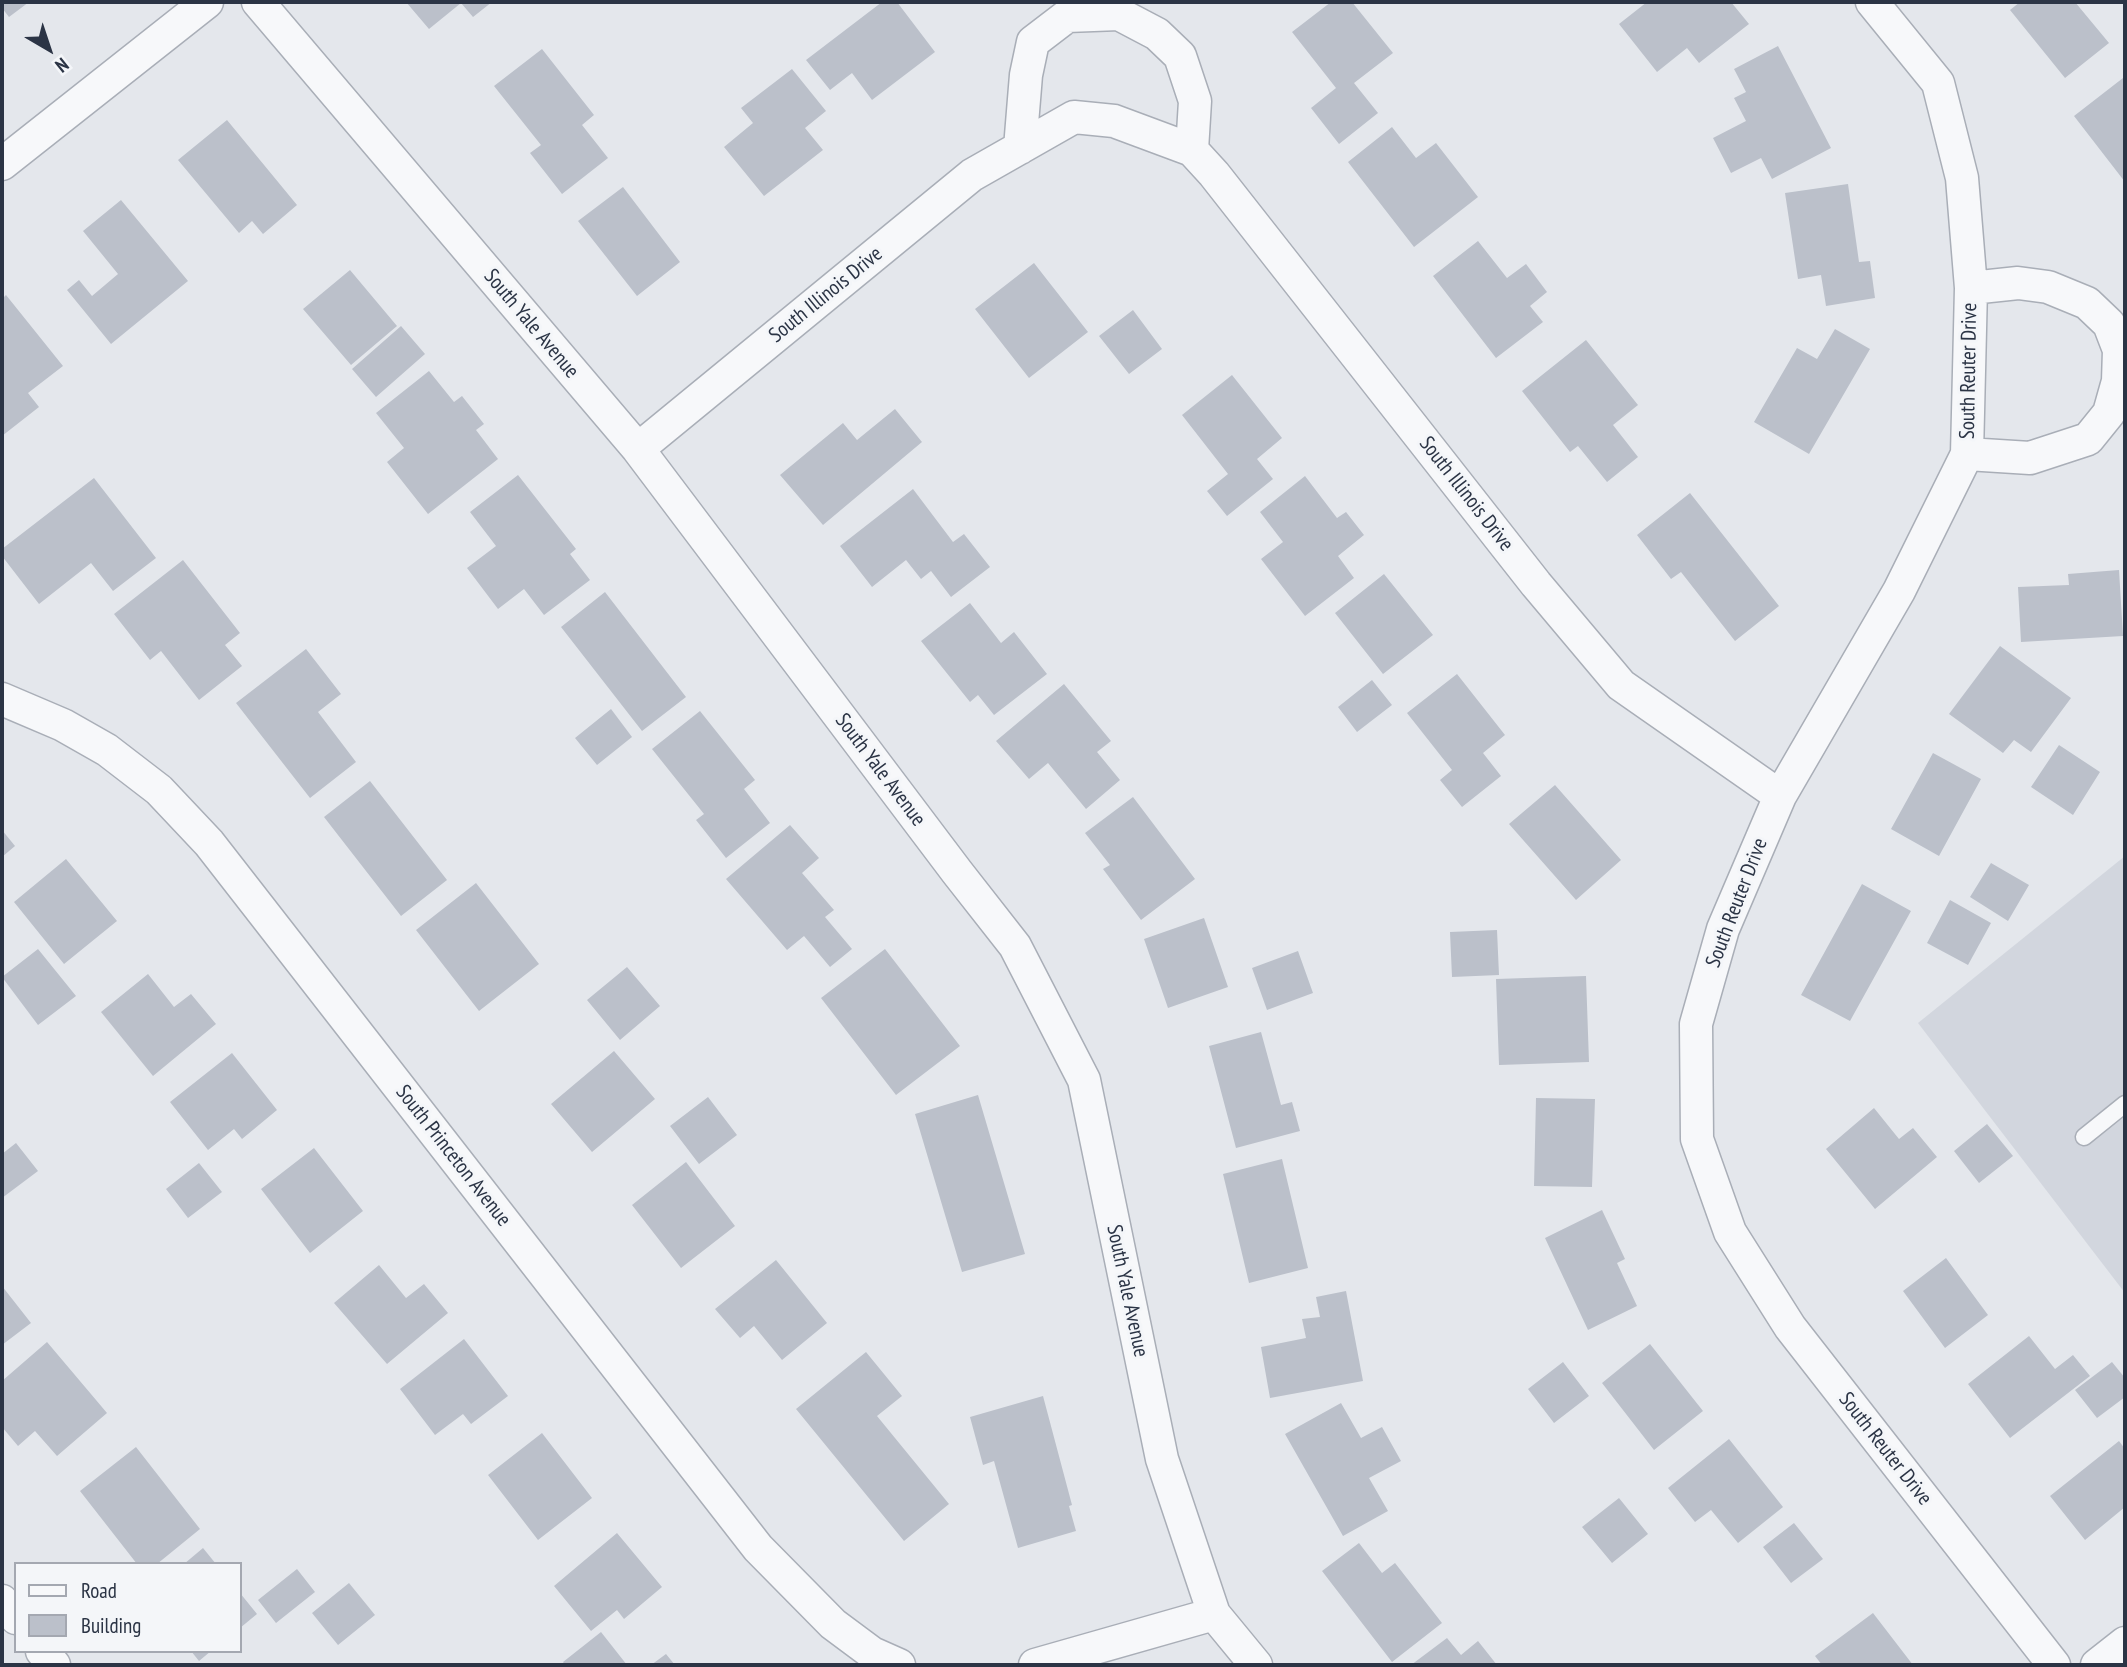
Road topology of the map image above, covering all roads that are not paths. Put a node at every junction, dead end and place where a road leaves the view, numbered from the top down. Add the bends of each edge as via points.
1 (206, 2) edge
2 (258, 2) edge
3 (1872, 2) edge
4 (1020, 148) junction
5 (1192, 150) junction
6 (2, 164) edge
7 (1971, 288) junction
8 (638, 449) junction
9 (1967, 454) junction
10 (2, 699) edge
11 (1780, 796) junction
12 (2125, 1104) edge
13 (2084, 1137) dead end
14 (2, 1601) edge
15 (1214, 1614) junction
16 (14, 1616) edge
17 (2125, 1643) edge
18 (880, 1661) edge
19 (1035, 1665) edge
20 (1256, 1665) edge
21 (2054, 1665) edge
22 (2097, 1665) edge

1 - 6 street
2 - 8 street, South Yale Avenue
3 - 7 street, South Reuter Drive via 1938,83 1962,178
4 - 5 street, South Illinois Drive via 1074,117 1114,121
4 - 5 street via 1033,42 1068,16 1119,14 1157,34 1181,56 1195,102
4 - 8 street, South Illinois Drive via 972,175
5 - 11 street, South Illinois Drive via 1620,685
7 - 9 street, South Reuter Drive
7 - 9 street, South Reuter Drive via 2018,283 2048,287 2087,303 2109,324 2119,350 2118,381 2109,413 2088,439 2030,458
8 - 15 street, South Yale Avenue via 1015,946 1084,1080 1162,1459
9 - 11 street, South Reuter Drive via 1899,591
10 - 18 street, South Princeton Avenue via 107,750 159,790 209,843 758,1548 833,1624
11 - 21 street, South Reuter Drive via 1723,929 1696,1024 1697,1139 1730,1232 1790,1327
12 - 13 lane
14 - 16 street
15 - 19 street
15 - 20 street, South Yale Avenue
17 - 22 street

